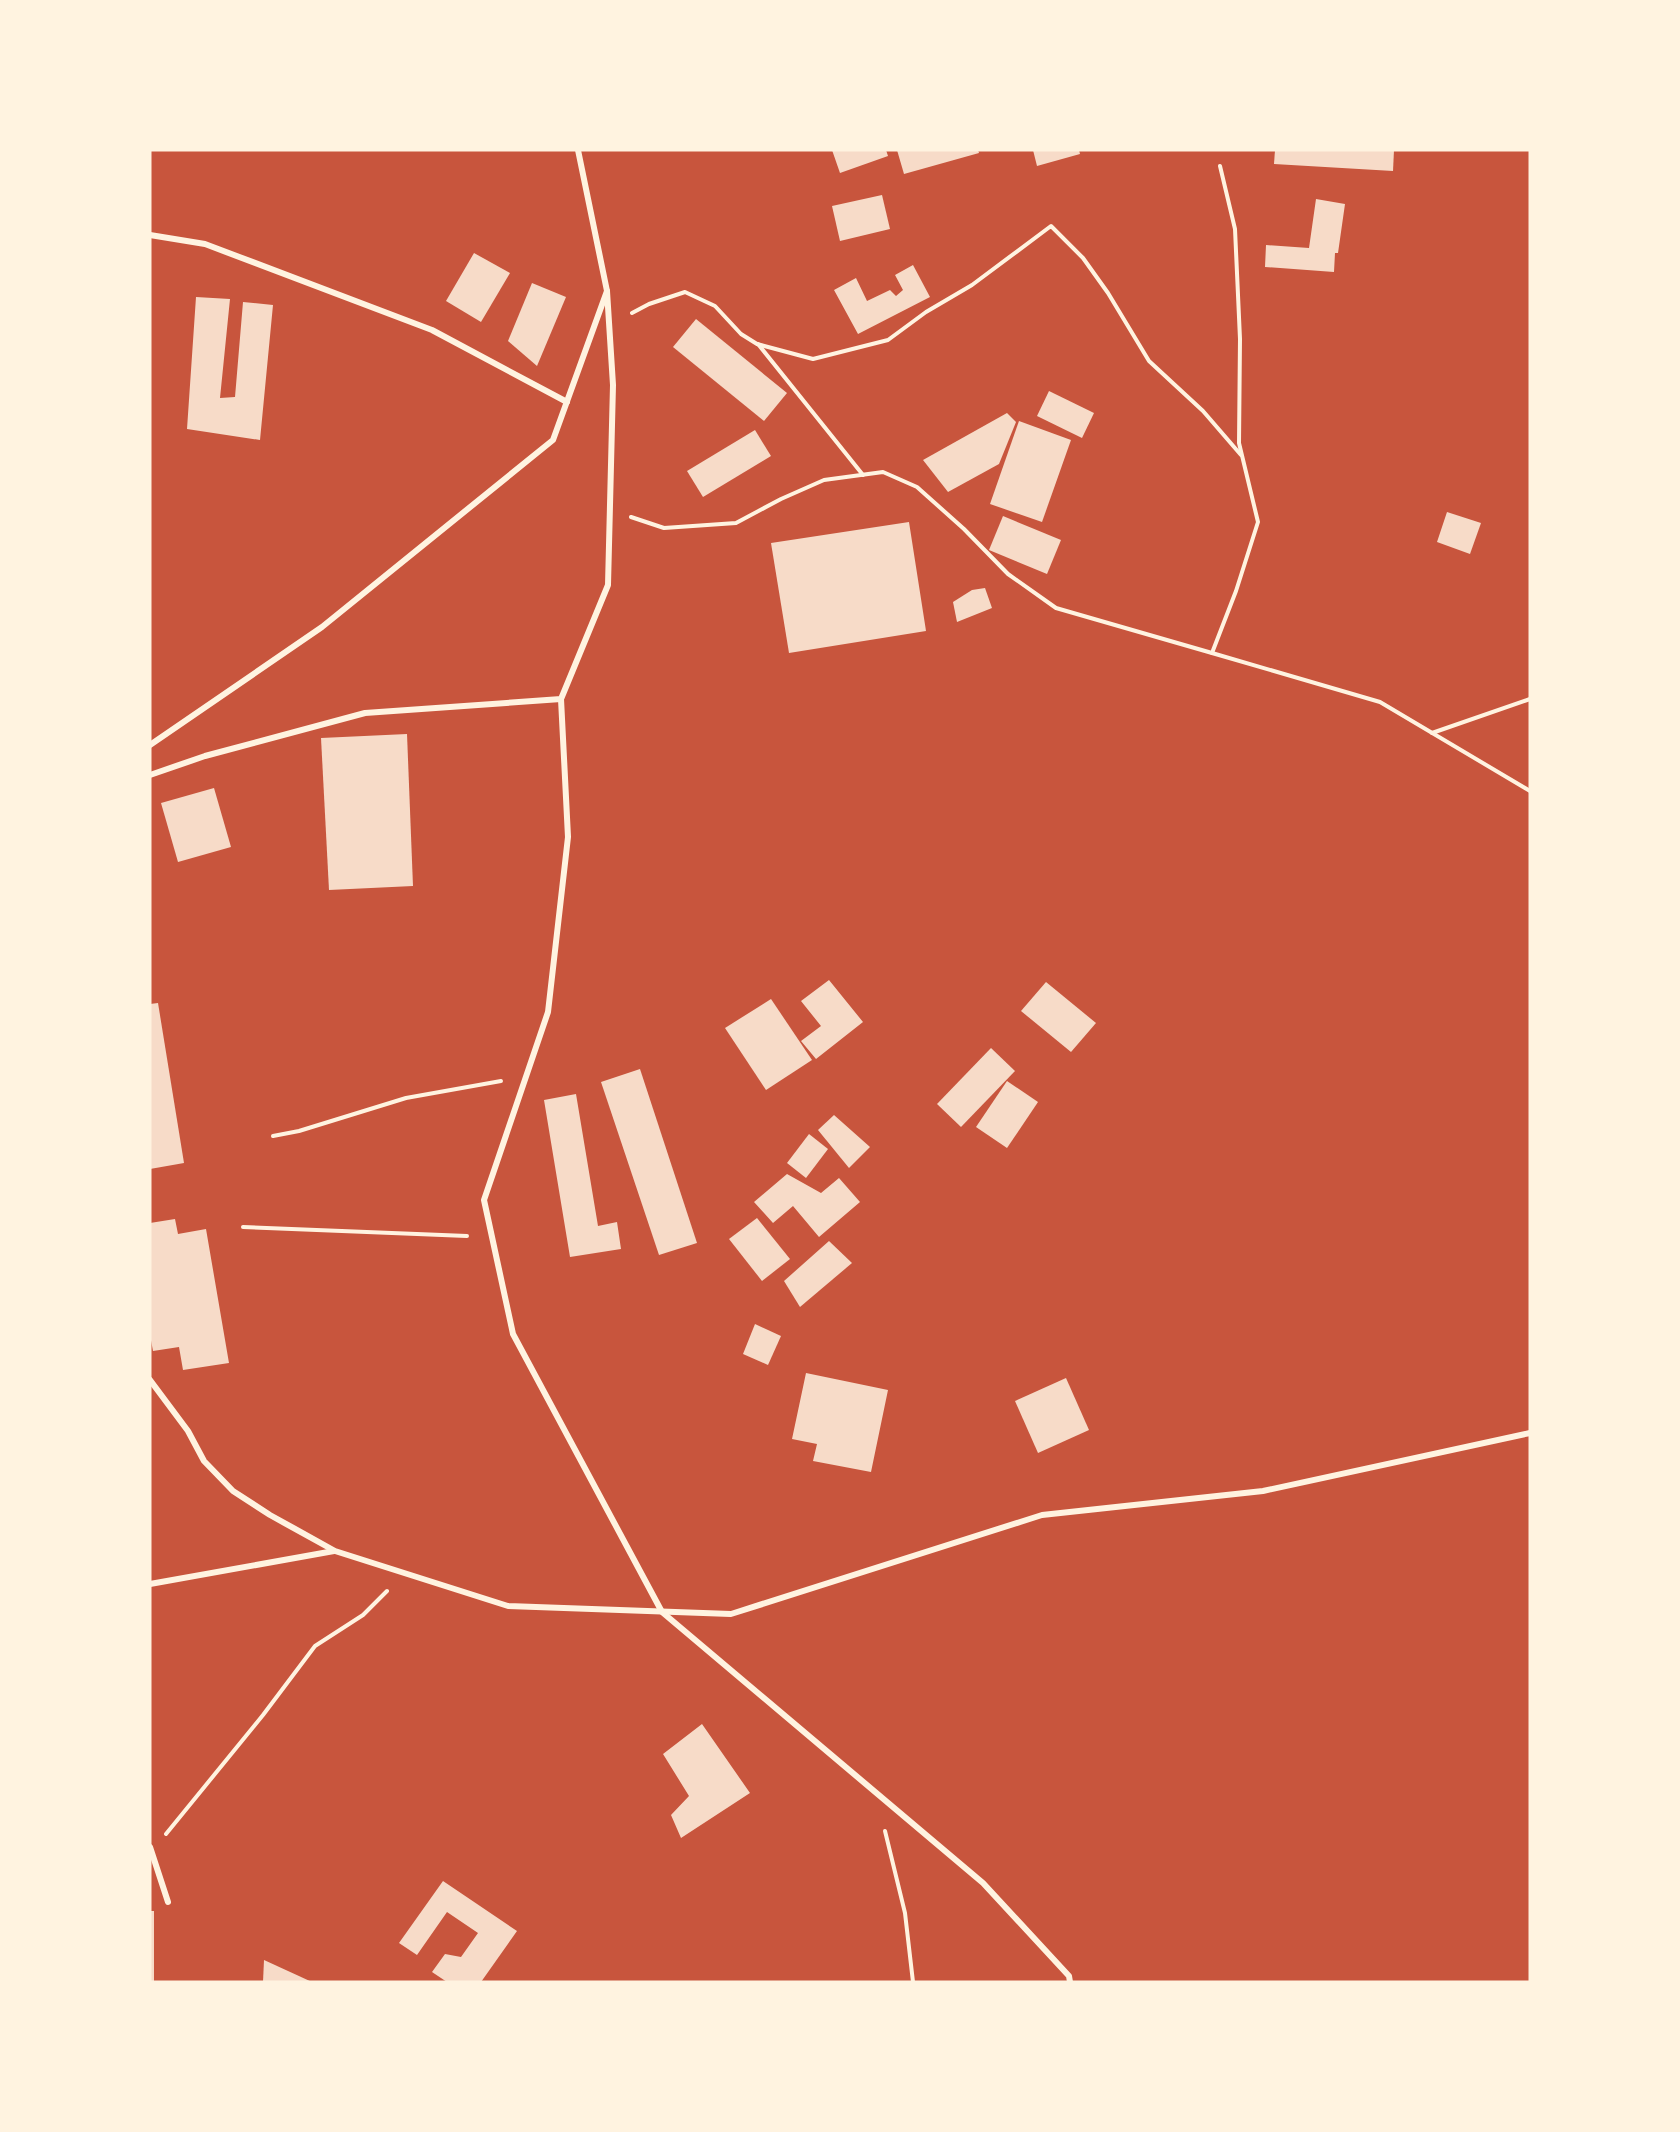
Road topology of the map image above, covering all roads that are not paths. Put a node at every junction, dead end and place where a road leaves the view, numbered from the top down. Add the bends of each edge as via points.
1 (578, 150) edge
2 (150, 236) edge
3 (607, 291) junction
4 (567, 402) junction
5 (561, 699) junction
6 (150, 745) edge
7 (150, 775) edge
8 (150, 1380) edge
9 (1530, 1433) edge
10 (335, 1551) junction
11 (150, 1584) edge
12 (662, 1612) junction
13 (151, 1849) edge
14 (168, 1902) dead end
15 (1070, 1982) edge

1 - 3 street
2 - 4 street via 205,244 432,330
3 - 4 street
3 - 5 street via 613,385 608,585
4 - 6 street via 553,440 322,627
5 - 7 street via 364,713
5 - 12 street via 568,837 548,1012 484,1200 513,1334
8 - 10 street via 188,1431 204,1461 233,1491
9 - 12 street via 1263,1491 1042,1515 731,1614
10 - 11 street
10 - 12 street via 508,1606
12 - 15 street via 983,1883 1069,1976
13 - 14 street

